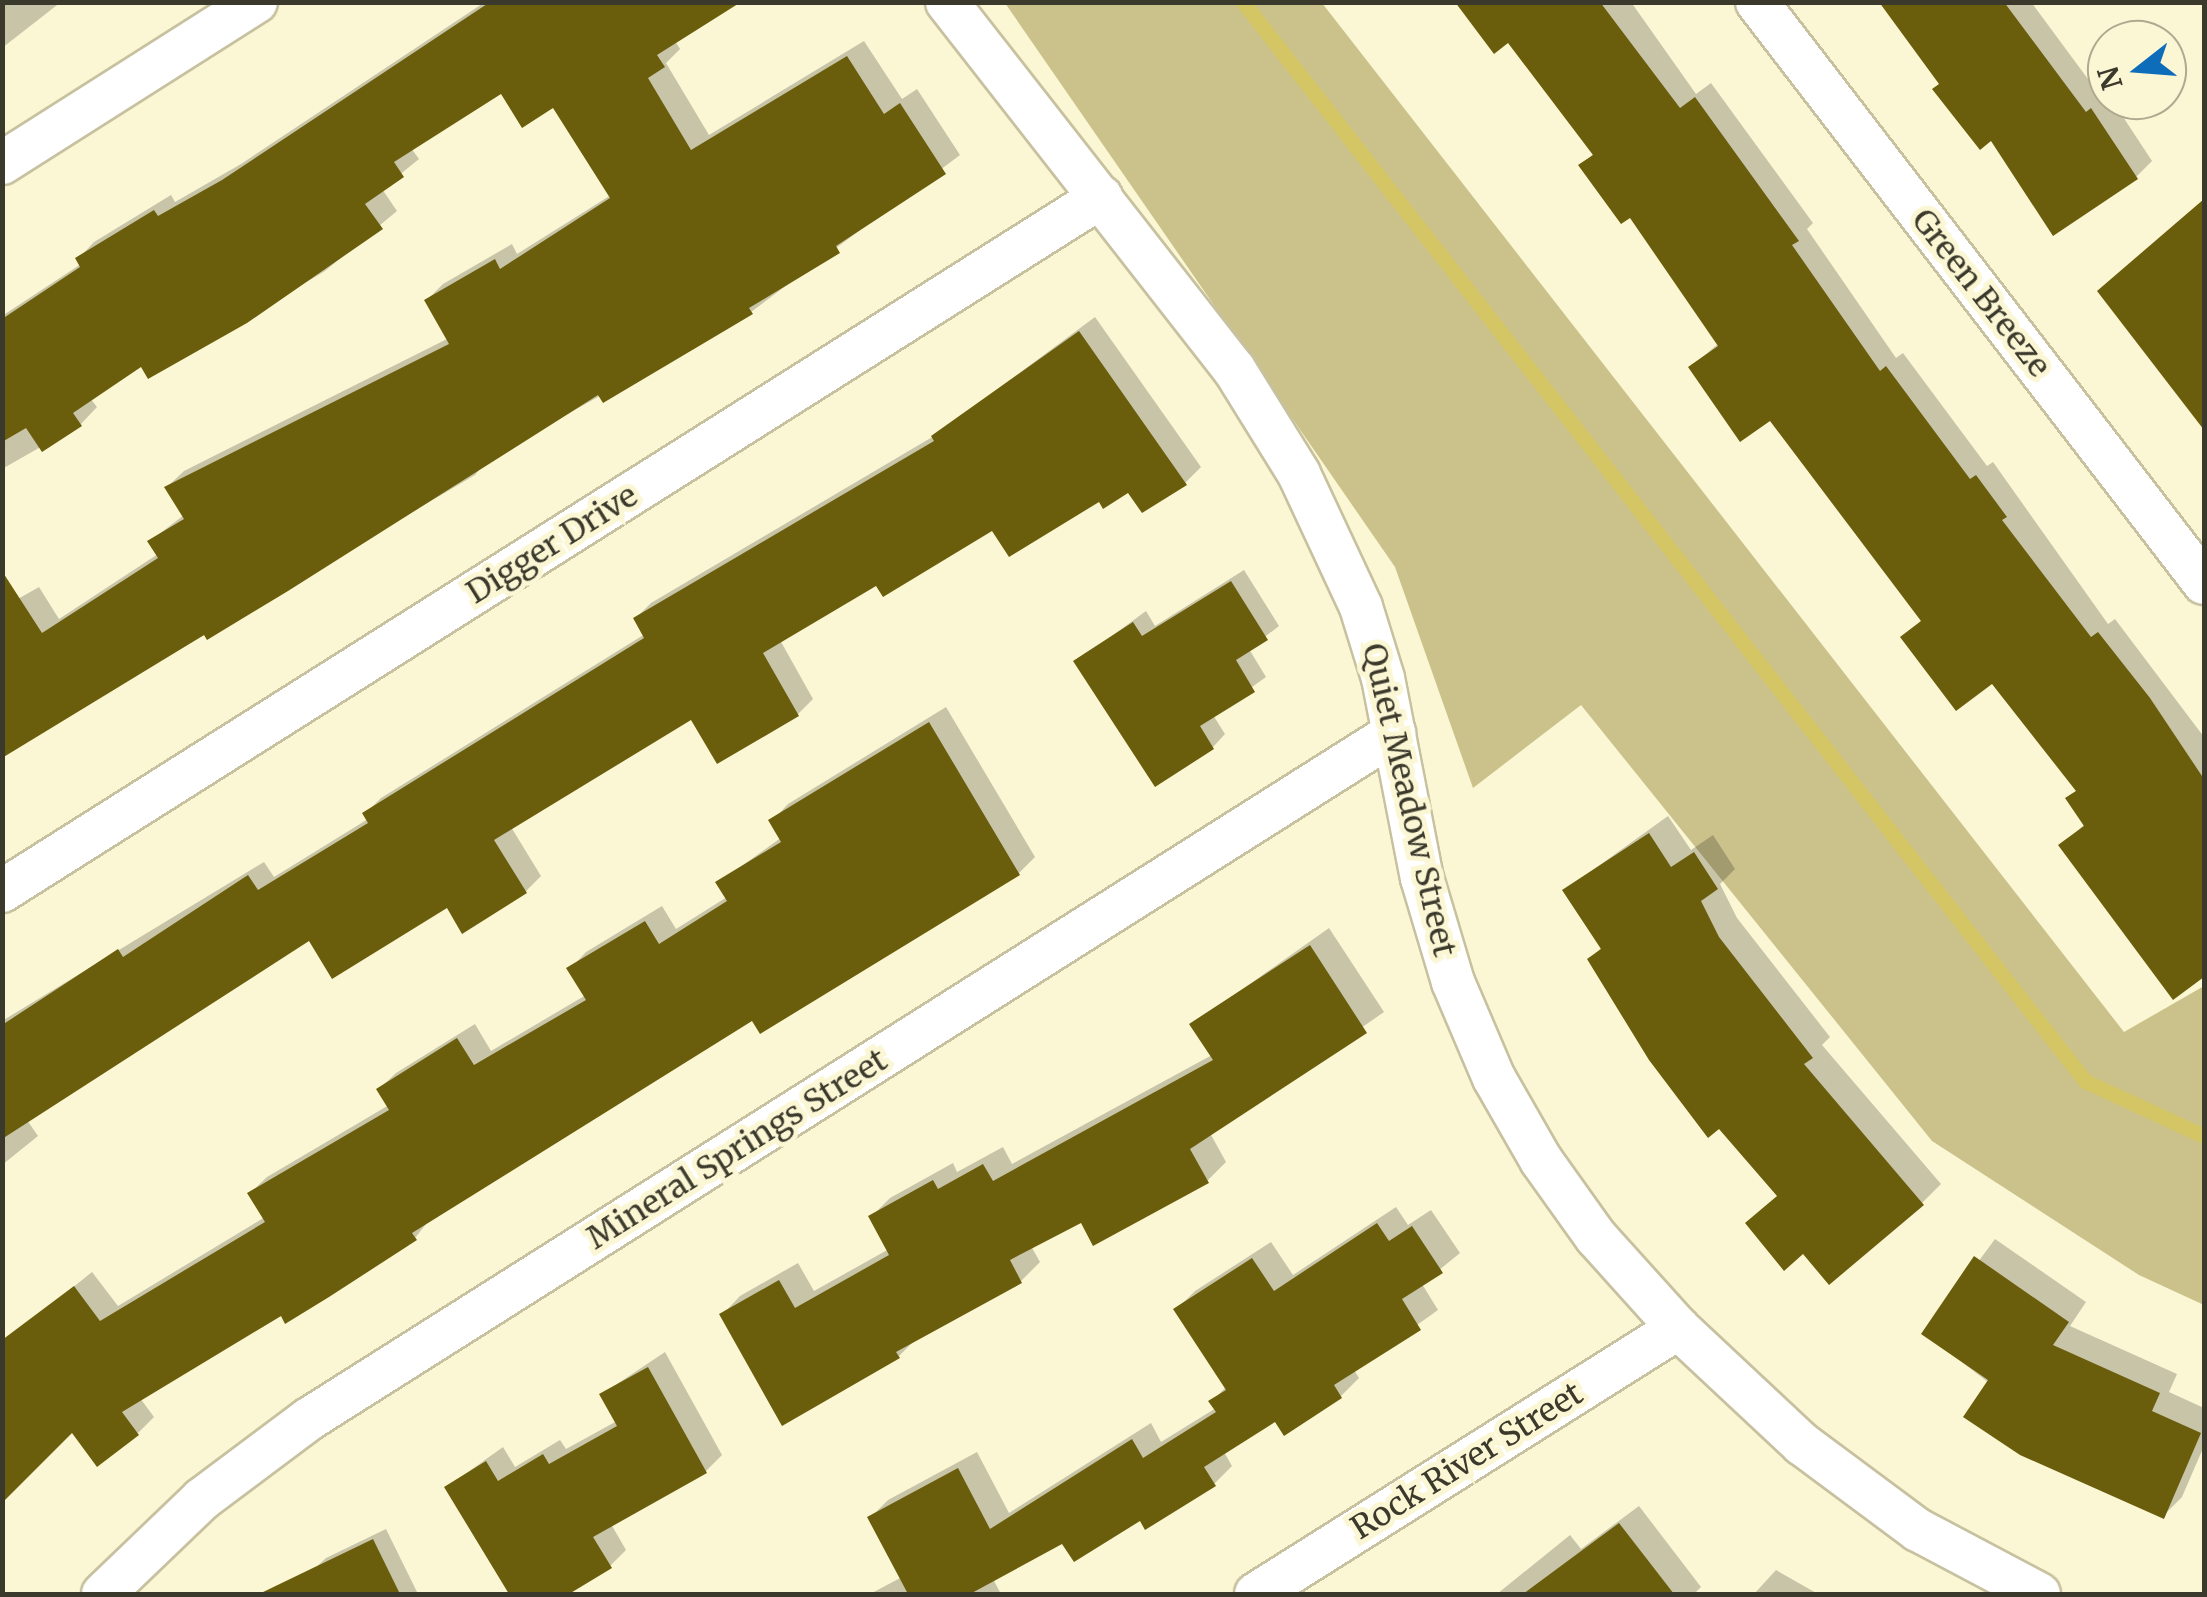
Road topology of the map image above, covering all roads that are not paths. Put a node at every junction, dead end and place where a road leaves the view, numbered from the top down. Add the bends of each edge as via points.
1 (256, 2) edge
2 (947, 2) edge
3 (1757, 2) edge
4 (2, 163) edge
5 (1102, 197) junction
6 (2204, 583) edge
7 (1394, 733) junction
8 (2, 890) edge
9 (1678, 1328) junction
10 (102, 1594) edge
11 (1256, 1594) edge
12 (2039, 1594) edge

1 - 4 street
2 - 5 street, Quiet Meadow Street
3 - 6 street, Green Breeze
5 - 7 street, Quiet Meadow Street via 1234,369 1300,474 1362,607
5 - 8 street, Digger Drive
7 - 9 street, Quiet Meadow Street via 1427,895 1453,982 1494,1078 1596,1236
7 - 10 street, Mineral Springs Street via 310,1419 202,1499
9 - 11 street, Rock River Street
9 - 12 street, Quiet Meadow Street via 1802,1444 1918,1530

